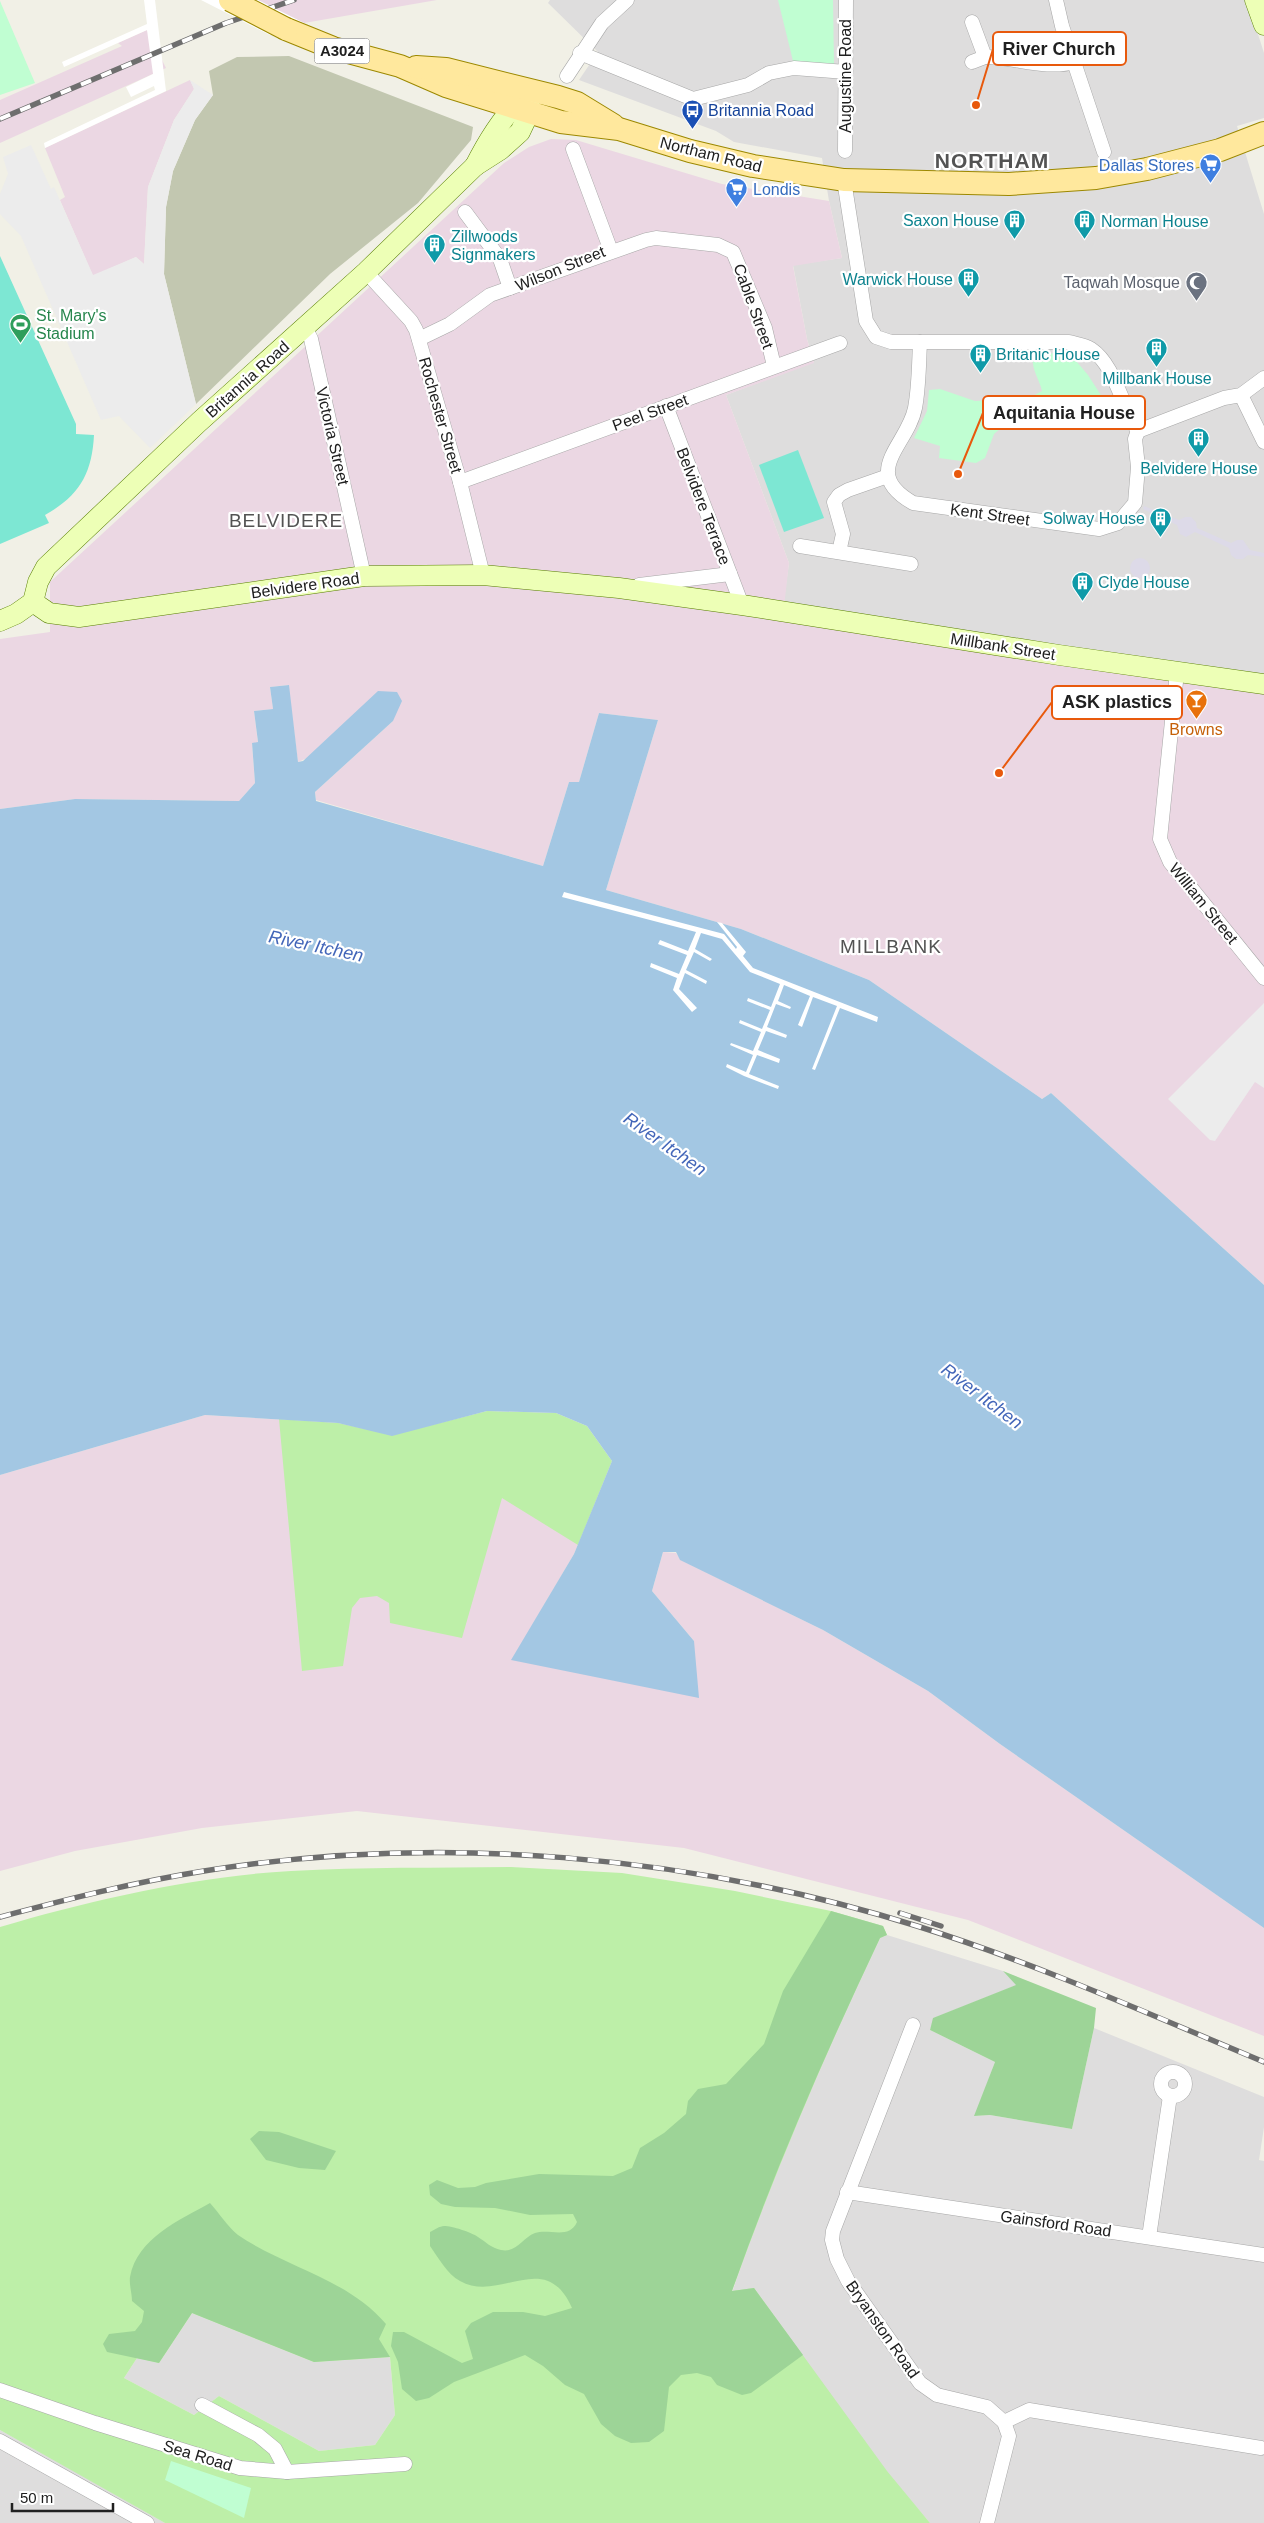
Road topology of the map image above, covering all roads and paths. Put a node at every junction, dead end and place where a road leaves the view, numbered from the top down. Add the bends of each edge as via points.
1 (230, 0) edge
2 (626, 0) edge
3 (846, 0) edge
4 (1056, 0) edge
5 (1255, 0) edge
6 (972, 22) dead end
7 (1264, 25) edge
8 (580, 53) junction
9 (1075, 62) junction
10 (400, 66) junction
11 (846, 72) junction
12 (567, 76) dead end
13 (530, 90) junction
14 (521, 110) junction
15 (619, 129) junction
16 (1264, 134) edge
17 (1264, 149) edge
18 (572, 150) dead end
19 (1220, 150) junction
20 (844, 151) dead end
21 (1104, 152) dead end
22 (844, 180) junction
23 (466, 212) dead end
24 (611, 251) junction
25 (366, 272) junction
26 (510, 288) junction
27 (305, 327) junction
28 (419, 340) junction
29 (920, 342) junction
30 (840, 343) dead end
31 (774, 366) junction
32 (1264, 378) edge
33 (1241, 395) junction
34 (666, 406) junction
35 (1138, 431) junction
36 (1264, 442) edge
37 (888, 476) junction
38 (460, 482) junction
39 (800, 546) dead end
40 (839, 552) junction
41 (911, 564) dead end
42 (730, 574) junction
43 (482, 575) junction
44 (364, 576) junction
45 (619, 588) junction
46 (33, 602) junction
47 (742, 605) junction
48 (0, 621) edge
49 (1178, 672) junction
50 (1264, 684) edge
51 (1264, 978) edge
52 (913, 2025) dead end
53 (1170, 2096) dead end
54 (847, 2192) junction
55 (1150, 2237) junction
56 (1264, 2255) edge
57 (0, 2390) edge
58 (202, 2405) dead end
59 (1004, 2422) junction
60 (0, 2441) edge
61 (1261, 2448) dead end
62 (405, 2464) dead end
63 (287, 2472) junction
64 (147, 2523) edge
65 (988, 2523) edge

1 - 10 main road, Northam Road / A3024, bridge via 286,29 334,48
2 - 8 street via 602,22
3 - 11 street, Augustine Road
4 - 9 street
5 - 7 street
6 - 9 street via 978,60 1015,59 1054,67
8 - 11 street via 693,99 748,85 769,73 794,68
8 - 12 street
9 - 21 street
10 - 13 main road, Northam Road / A3024 via 446,69
10 - 14 main road, Northam Road / A3024 via 446,86
11 - 20 street, Augustine Road
13 - 14 street, Britannia Road
13 - 15 main road, Northam Road / A3024 via 577,103
14 - 15 main road, Northam Road / A3024 via 572,124
14 - 25 street, Britannia Road via 488,140 476,166
15 - 22 main road, Northam Road / A3024 via 753,166
16 - 19 main road, Northam Road / A3024
17 - 19 main road, Northam Road / A3024
18 - 24 street, Wilson Street
19 - 22 main road, Northam Road / A3024 via 1147,169 1057,182 980,184
22 - 29 street via 866,321 876,336 883,340
23 - 26 street via 500,259
24 - 26 street, Wilson Street
24 - 31 street, Cable Street via 656,238 718,245 733,252 765,328
25 - 27 street, Britannia Road
25 - 28 street, Rochester Street via 410,321
26 - 28 street, Wilson Street via 480,300 450,324
27 - 44 street, Victoria Street via 311,339
27 - 46 street, Britannia Road via 46,567
28 - 38 street, Rochester Street
29 - 35 street via 1069,342 1090,348 1101,357
29 - 37 street via 915,408 892,451
30 - 31 street, Peel Street
31 - 34 street, Peel Street
32 - 33 street
33 - 35 street via 1224,398
33 - 36 street
34 - 38 street, Peel Street
34 - 42 street, Belvidere Terrace
35 - 37 street, Kent Street via 1135,439 1138,467 1135,502 1118,523 1099,529 913,503 900,496
37 - 40 street via 848,490 834,502 843,534
38 - 43 street, Rochester Street
39 - 40 street
40 - 41 street
42 - 45 street, Belvidere Road
42 - 47 street, Belvidere Terrace
43 - 44 street, Belvidere Road
43 - 45 street, Belvidere Road
44 - 46 street, Belvidere Road via 79,616 49,613
45 - 47 street, Belvidere Road
46 - 48 street
47 - 49 street, Millbank Street
49 - 50 street, Millbank Street
49 - 51 street, William Street via 1160,840 1170,862
52 - 54 street, Bryanston Road
53 - 55 street
54 - 55 street, Gainsford Road
54 - 59 street, Bryanston Road via 832,2240 837,2260 848,2281 920,2383 938,2394 987,2407
55 - 56 street, Gainsford Road
57 - 63 street, Sea Road via 225,2464
58 - 63 street via 258,2435 275,2449
59 - 61 street via 1029,2410
59 - 65 street via 1009,2436
60 - 64 street
62 - 63 street, Sea Road

